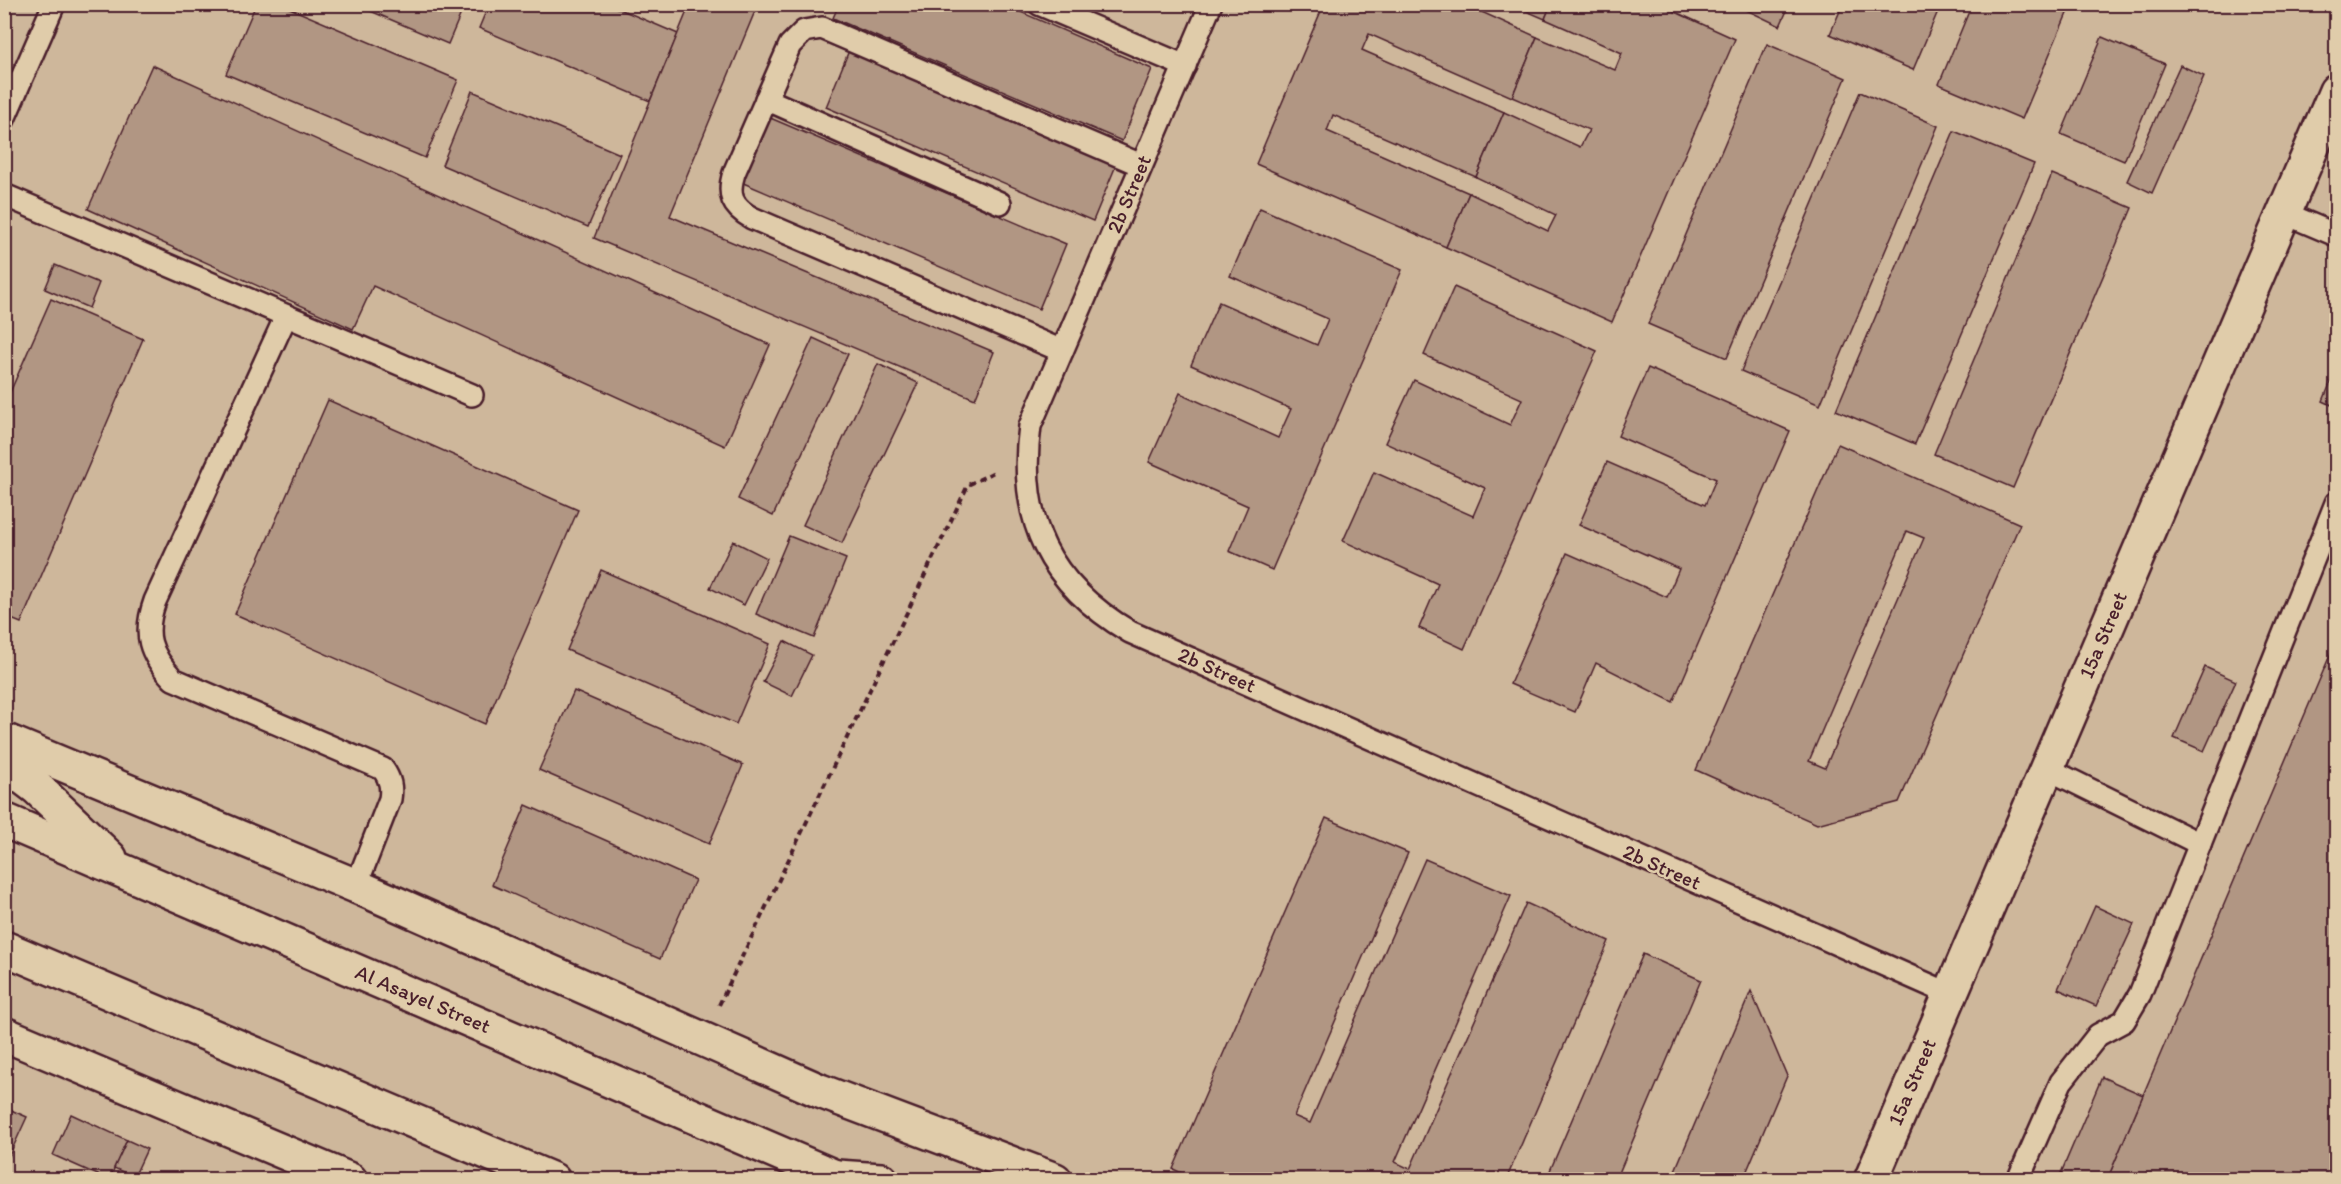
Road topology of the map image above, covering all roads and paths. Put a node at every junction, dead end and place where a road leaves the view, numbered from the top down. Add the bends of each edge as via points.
1 (54, 4) edge
2 (1039, 4) edge
3 (1211, 4) edge
4 (1185, 66) junction
5 (2337, 91) edge
6 (766, 99) junction
7 (4, 119) edge
8 (1142, 165) junction
9 (4, 195) edge
10 (1000, 203) dead end
11 (2284, 213) junction
12 (2337, 235) edge
13 (286, 316) junction
14 (1062, 351) junction
15 (472, 395) dead end
16 (1026, 456) junction
17 (2337, 503) edge
18 (4, 740) edge
19 (4, 763) edge
20 (2046, 768) junction
21 (4, 819) edge
22 (2200, 844) junction
23 (122, 870) junction
24 (356, 886) junction
25 (4, 948) edge
26 (1950, 994) junction
27 (4, 1034) edge
28 (703, 1039) junction
29 (840, 1178) edge
30 (350, 1179) edge
31 (553, 1179) edge
32 (881, 1179) edge
33 (1055, 1179) edge
34 (1871, 1179) edge
35 (2018, 1179) edge

1 - 7 lane
2 - 4 lane
3 - 4 lane, 2b Street
4 - 8 lane, 2b Street
5 - 11 street, 15a Street
6 - 8 lane via 790,45 804,31 822,28
6 - 10 lane
6 - 14 lane via 730,186 732,200 740,211
8 - 14 lane, 2b Street
9 - 13 lane
11 - 12 lane
11 - 20 street, 15a Street
13 - 15 lane
13 - 24 lane via 155,601 148,634 152,651 173,679 383,769 392,789 390,799
14 - 16 lane, 2b Street via 1030,426
16 - 26 lane, 2b Street via 1033,518 1060,573 1103,616 1130,632
16 - 28 path via 968,485
17 - 22 lane
18 - 24 street
19 - 23 street via 72,820
20 - 22 lane
20 - 26 street, 15a Street
21 - 23 street, Al Asayel Street
22 - 35 lane via 2140,994 2124,1021 2098,1035 2061,1082
23 - 29 street, Al Asayel Street
24 - 28 street
25 - 31 street
26 - 34 street, 15a Street
27 - 30 street
28 - 33 street via 820,1091
29 - 32 street

